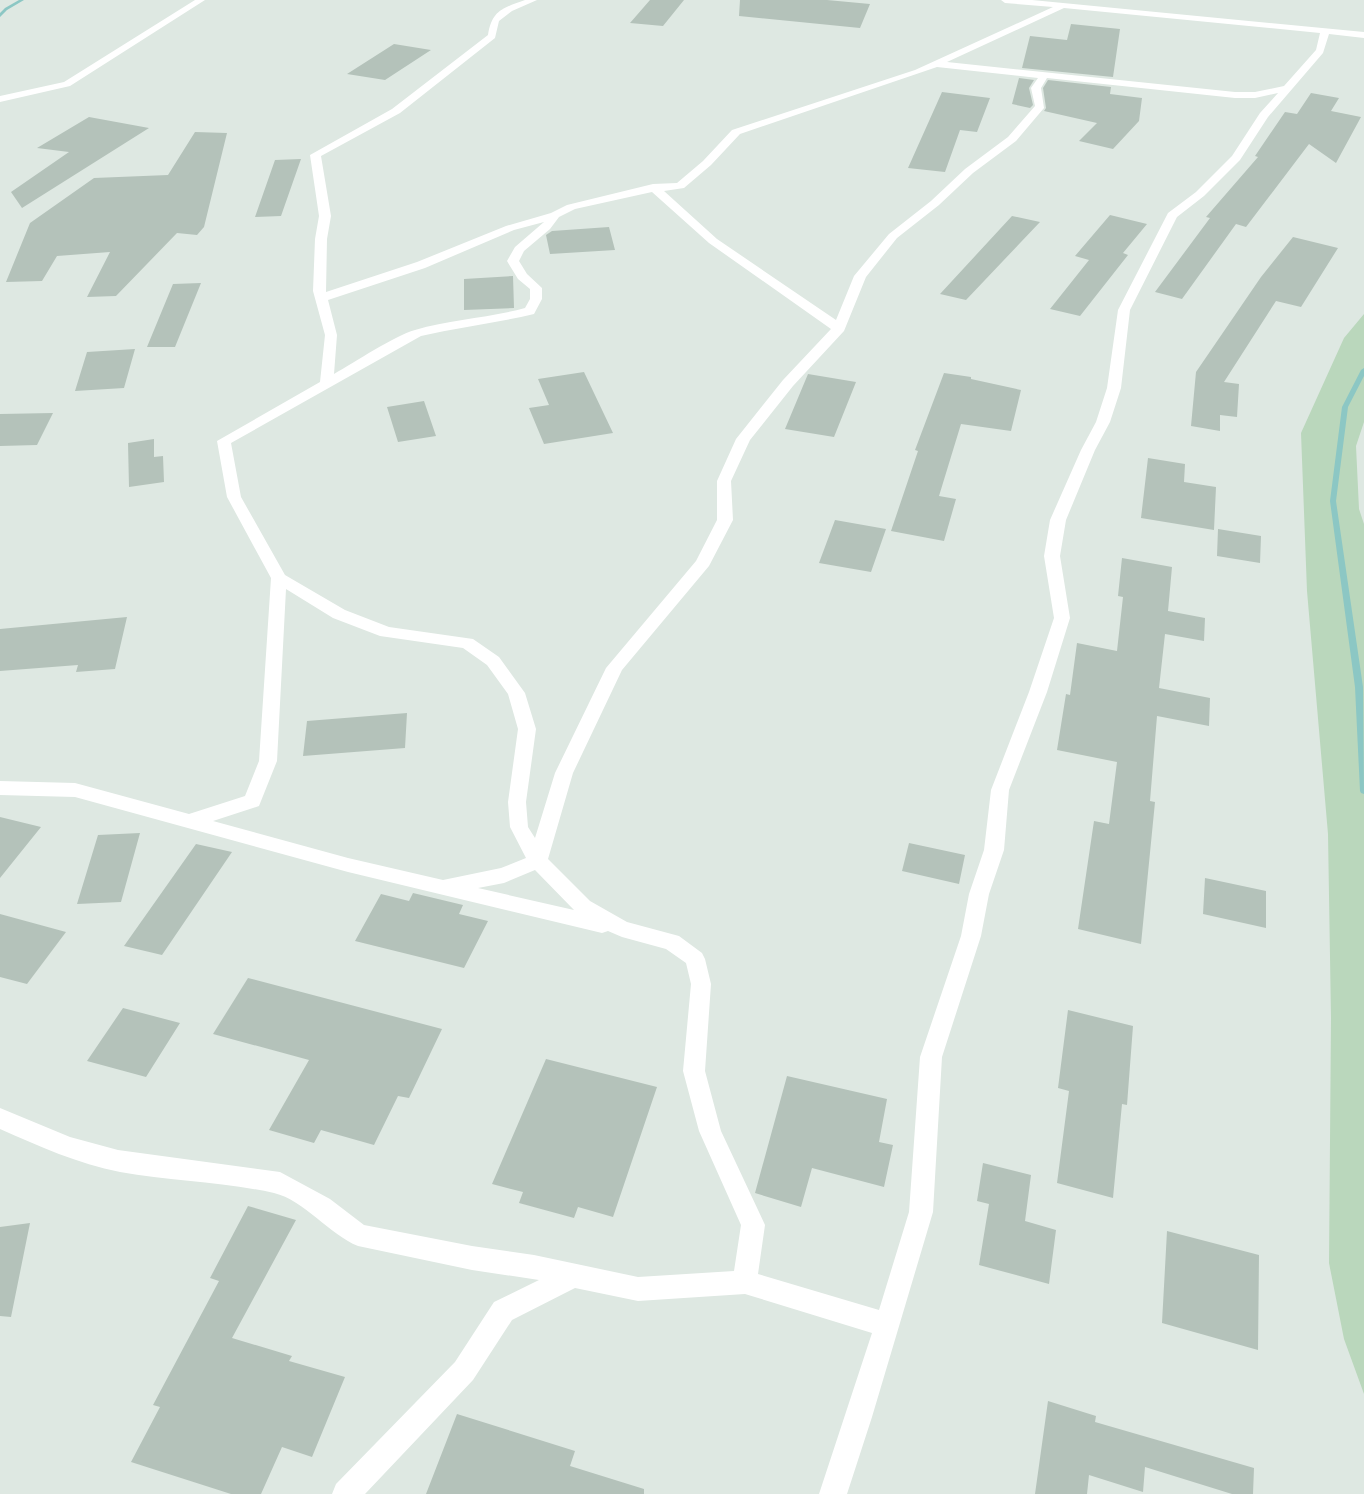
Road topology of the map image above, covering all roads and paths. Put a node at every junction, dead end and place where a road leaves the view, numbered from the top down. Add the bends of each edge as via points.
1 (201, 0) edge
2 (533, 0) edge
3 (1005, 0) edge
4 (1061, 7) junction
5 (1325, 32) junction
6 (1364, 35) edge
7 (934, 64) junction
8 (1044, 75) junction
9 (1287, 88) junction
10 (0, 99) edge
11 (652, 187) junction
12 (555, 215) junction
13 (321, 298) junction
14 (838, 328) junction
15 (326, 385) junction
16 (279, 578) junction
17 (0, 788) edge
18 (190, 821) junction
19 (538, 861) junction
20 (444, 887) junction
21 (622, 929) junction
22 (0, 1118) edge
23 (575, 1275) junction
24 (745, 1282) junction
25 (887, 1325) junction
26 (346, 1494) edge
27 (833, 1494) edge

1 - 10 street via 67,84
2 - 13 street via 508,9 495,20 492,36 396,111 315,155 325,216
3 - 4 street
4 - 5 street
4 - 7 street
5 - 6 street
5 - 9 street via 1320,51
7 - 8 street
7 - 11 street via 736,132 680,186
8 - 9 street via 1235,95
8 - 14 street via 1036,88 1040,106 1012,139 893,236 860,276
9 - 25 street via 1236,158 1172,215 1124,310 1114,388 1058,520 1052,556 1062,618 1000,790 994,849 968,946 931,1058 921,1212
11 - 12 street via 571,207
11 - 14 street via 713,241
12 - 13 street
12 - 15 street via 519,249 513,261 536,288 530,311 417,333
13 - 15 street via 331,335
14 - 19 street via 743,439 724,481 725,520 703,563 615,668 564,773
15 - 16 street via 224,441 234,497
16 - 18 street via 268,761 252,801
16 - 19 street via 339,614 386,632 467,644 493,661 516,693 527,729 517,802 519,827
17 - 18 street via 75,790
18 - 20 street
19 - 20 street via 504,875
19 - 21 street via 583,907
20 - 21 street
21 - 24 street via 672,942 695,959 701,984 693,1071 710,1131 753,1225
22 - 23 street via 67,1147 118,1161 280,1183 322,1207 358,1235
23 - 24 street via 638,1289
23 - 26 street via 503,1311 464,1371
24 - 25 street
25 - 27 street

